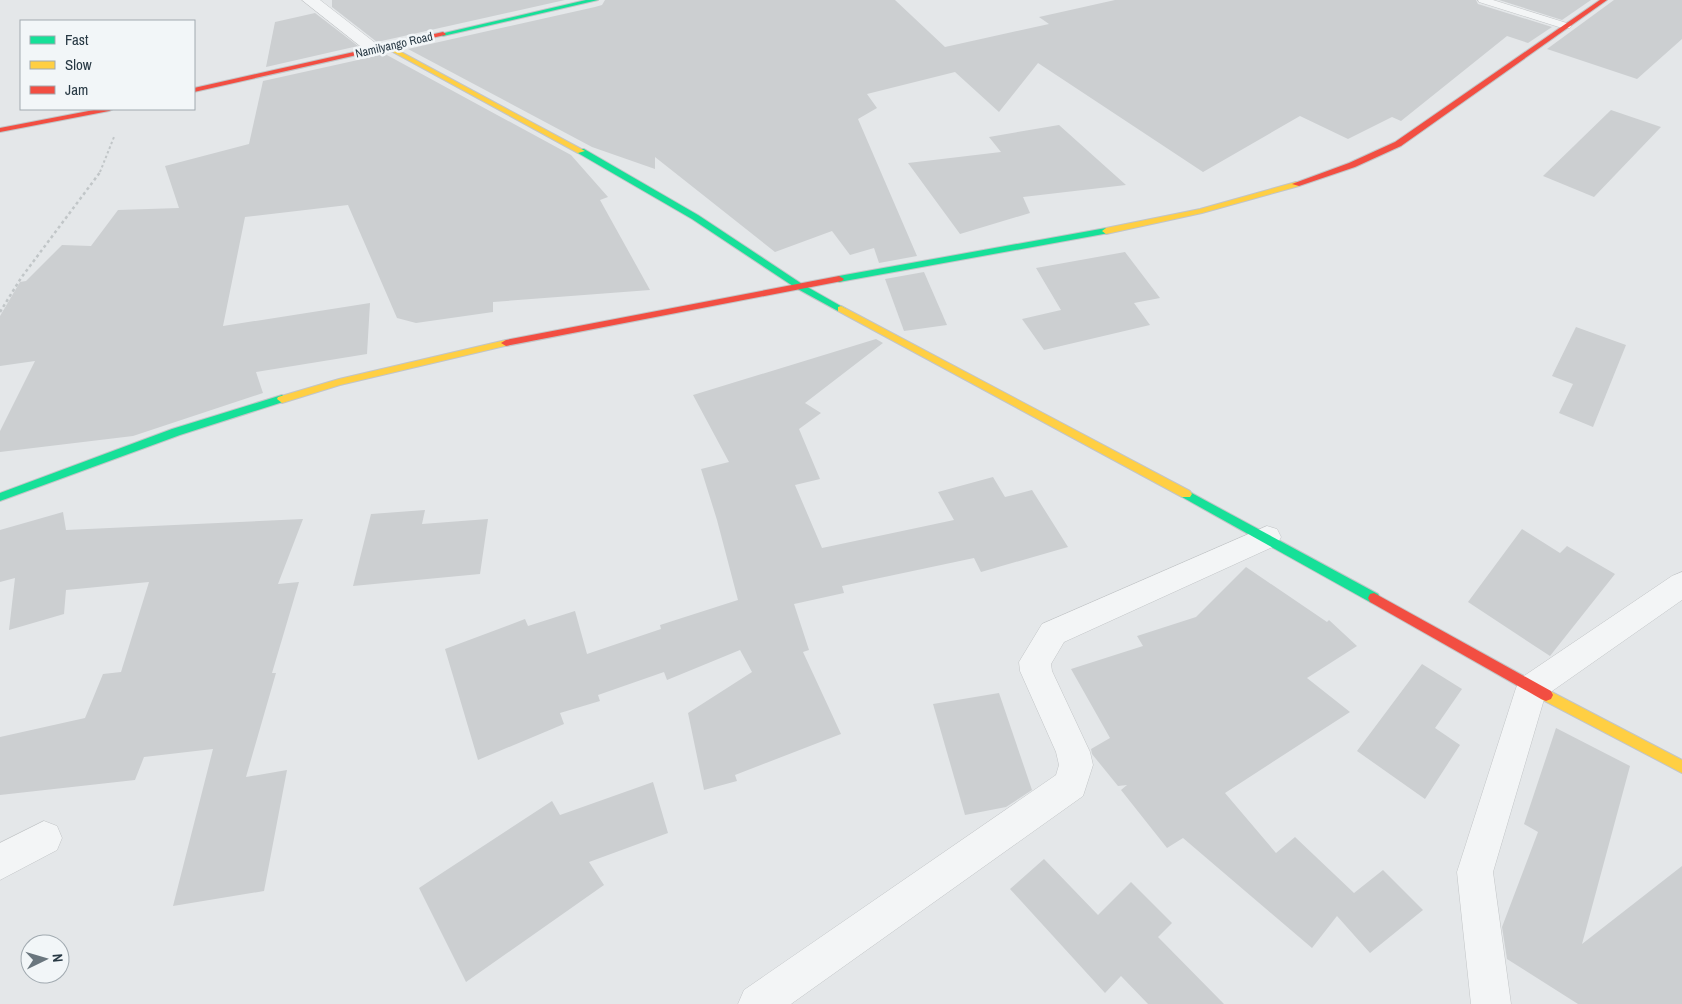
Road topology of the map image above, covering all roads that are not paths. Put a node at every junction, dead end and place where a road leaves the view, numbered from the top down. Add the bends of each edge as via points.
1 (310, 0) edge
2 (595, 0) edge
3 (1483, 0) edge
4 (1604, 0) edge
5 (1566, 26) junction
6 (380, 48) junction
7 (195, 90) edge
8 (104, 110) edge
9 (0, 130) edge
10 (799, 286) junction
11 (0, 497) edge
12 (1267, 537) junction
13 (1682, 584) edge
14 (1532, 688) junction
15 (1682, 767) edge
16 (44, 838) dead end
17 (0, 862) edge
18 (758, 1004) edge
19 (1491, 1004) edge

1 - 6 street
2 - 6 street, Namilyango Road
3 - 5 lane
4 - 5 street
5 - 10 street via 1398,144 1352,165 1264,194 1146,224
6 - 7 street, Namilyango Road
6 - 10 street via 637,183
8 - 9 street
10 - 11 street via 502,344 339,382 176,432
10 - 12 street
12 - 14 street
12 - 18 street via 1053,633 1036,662 1036,671 1073,752 1076,765 1071,785
13 - 14 street
14 - 15 street
14 - 19 street via 1475,872
16 - 17 street

